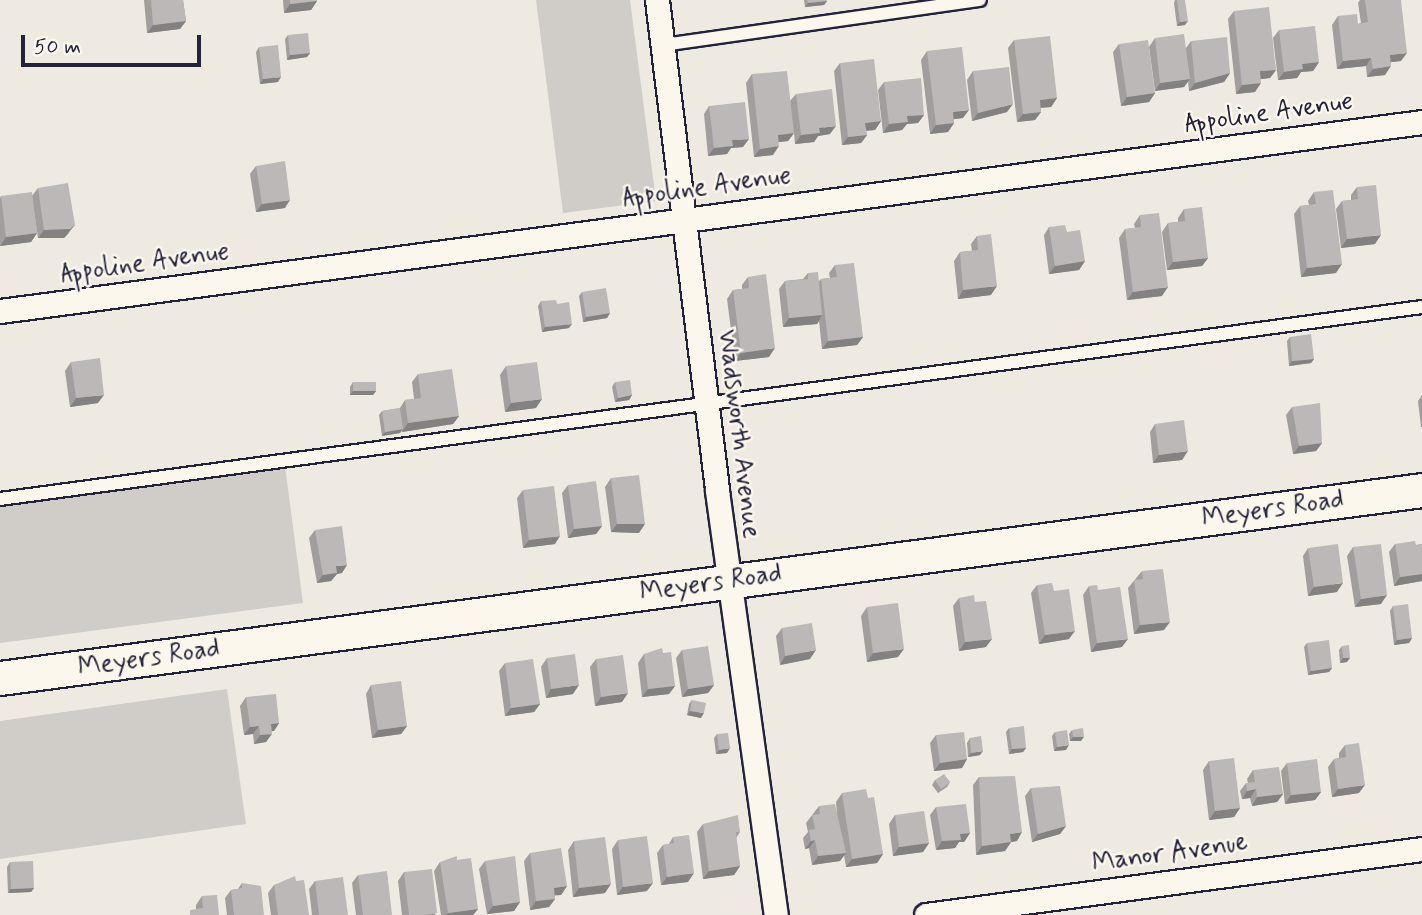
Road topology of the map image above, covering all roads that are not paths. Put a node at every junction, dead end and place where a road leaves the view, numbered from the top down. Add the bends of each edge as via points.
1 (657, 0) edge
2 (979, 0) edge
3 (663, 45) junction
4 (1422, 122) edge
5 (684, 219) junction
6 (1422, 307) edge
7 (0, 312) edge
8 (706, 403) junction
9 (1422, 490) edge
10 (0, 499) edge
11 (729, 582) junction
12 (0, 678) edge
13 (1422, 849) edge
14 (776, 915) edge
15 (926, 915) edge

1 - 3 street, Wadsworth Avenue
2 - 3 lane
3 - 5 street, Wadsworth Avenue
4 - 5 street, Appoline Avenue
5 - 7 street, Appoline Avenue
5 - 8 street, Wadsworth Avenue
6 - 8 lane
8 - 10 lane
8 - 11 street, Wadsworth Avenue
9 - 11 street, Meyers Road
11 - 12 street, Meyers Road
11 - 14 street, Wadsworth Avenue
13 - 15 street, Manor Avenue

